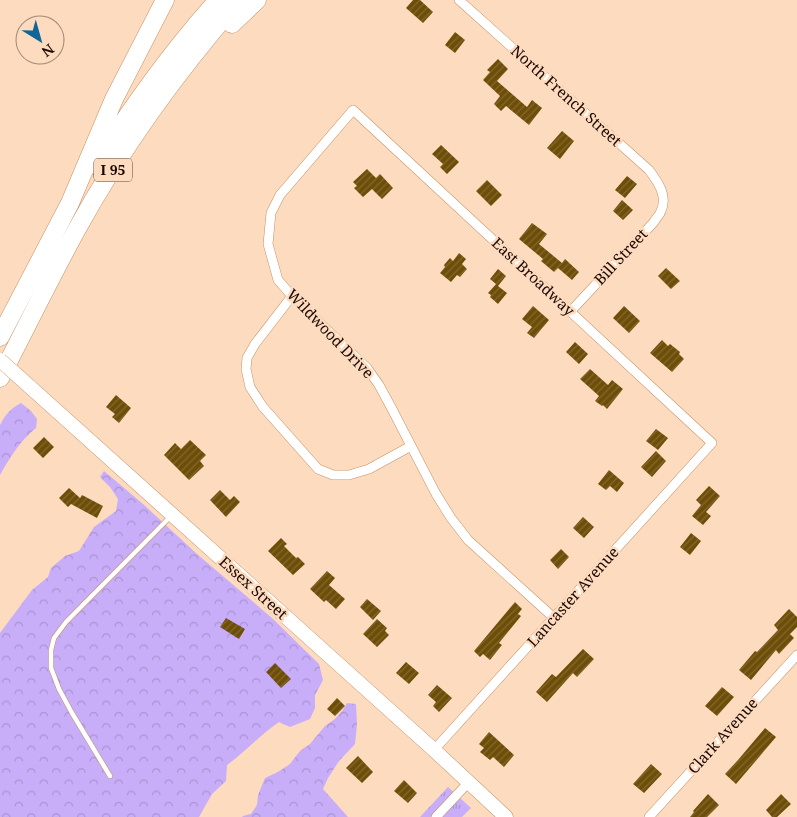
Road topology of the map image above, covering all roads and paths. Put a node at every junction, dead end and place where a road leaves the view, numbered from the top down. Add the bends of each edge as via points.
1 (165, 0) edge
2 (218, 0) edge
3 (239, 0) edge
4 (257, 0) edge
5 (459, 0) edge
6 (201, 46) junction
7 (353, 110) joint
8 (664, 199) joint
9 (70, 203) junction
10 (292, 296) junction
11 (570, 312) junction
12 (0, 337) edge
13 (0, 360) edge
14 (0, 378) edge
15 (712, 444) joint
16 (412, 446) junction
17 (172, 515) junction
18 (554, 618) junction
19 (797, 655) edge
20 (434, 750) junction
21 (110, 776) dead end
22 (468, 783) junction
23 (436, 817) edge
24 (506, 817) edge
25 (649, 817) edge

1 - 9 highway via 118,93
2 - 9 highway, I 95 via 147,89
3 - 6 highway, I 95
4 - 6 highway via 225,32
5 - 8 street, North French Street via 649,170 660,184
6 - 14 highway, I 95 via 155,105 97,196
7 - 10 street, Wildwood Drive via 280,195 271,213 268,244 271,256 278,280
7 - 11 street, East Broadway
8 - 11 street, Bill Street via 662,211 654,222
9 - 12 highway, I 95
10 - 16 street, Wildwood Drive via 366,368 379,385
10 - 16 street via 247,358 250,386 263,406 318,469 334,475 349,475 369,469
11 - 15 street, East Broadway
13 - 17 street, Essex Street, bridge
15 - 18 street, Lancaster Avenue
16 - 18 street, Wildwood Drive via 436,494 468,540
17 - 20 street, Essex Street
17 - 21 lane via 66,622 54,638 51,650 51,668 59,689
18 - 20 street, Lancaster Avenue
19 - 25 street, Clark Avenue
20 - 22 street, Essex Street
22 - 23 street
22 - 24 street, Essex Street

